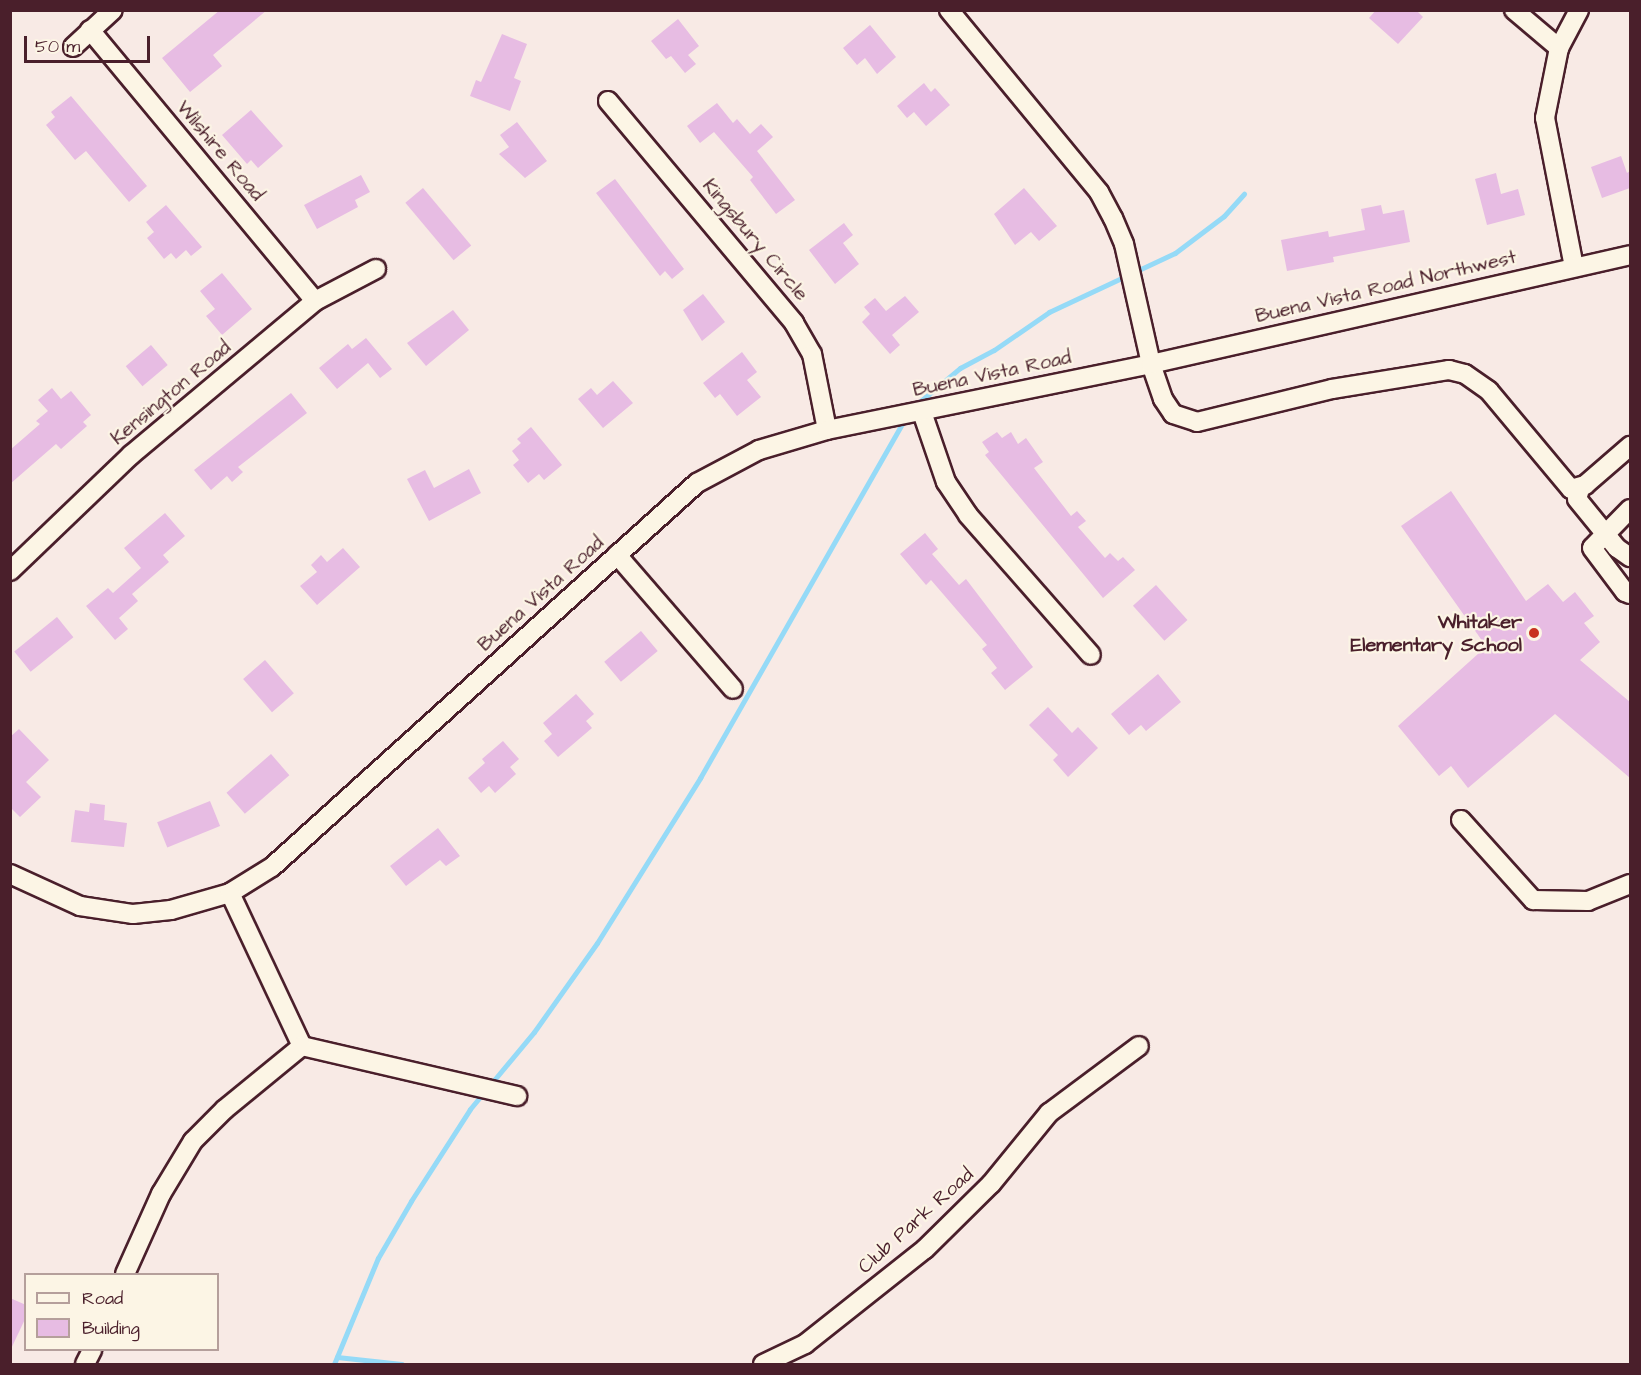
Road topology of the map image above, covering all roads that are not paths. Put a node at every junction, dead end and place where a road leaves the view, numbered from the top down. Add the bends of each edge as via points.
1 (113, 10) edge
2 (949, 10) edge
3 (1514, 10) edge
4 (1579, 10) edge
5 (90, 30) junction
6 (73, 47) dead end
7 (1559, 48) junction
8 (608, 101) dead end
9 (1630, 255) edge
10 (1574, 267) junction
11 (376, 269) dead end
12 (315, 301) junction
13 (1151, 364) junction
14 (922, 412) junction
15 (827, 430) junction
16 (1630, 446) edge
17 (1580, 489) junction
18 (1630, 509) edge
19 (1604, 533) junction
20 (617, 555) junction
21 (1630, 557) edge
22 (10, 571) edge
23 (1630, 594) edge
24 (1091, 655) dead end
25 (733, 689) dead end
26 (1461, 820) dead end
27 (10, 874) edge
28 (1630, 884) edge
29 (230, 893) junction
30 (302, 1046) junction
31 (1139, 1046) dead end
32 (517, 1096) dead end
33 (126, 1273) edge
34 (92, 1351) edge
35 (85, 1365) edge
36 (762, 1365) edge

1 - 5 street
2 - 13 street via 1099,192 1124,244
3 - 7 street
4 - 7 street
5 - 6 street
5 - 12 street, Wilshire Road
7 - 10 street via 1545,118
8 - 15 street, Kingsbury Circle via 794,323 812,354
9 - 10 street, Buena Vista Road Northwest
10 - 13 street, Buena Vista Road Northwest
11 - 12 street, Kensington Road
12 - 22 street, Kensington Road via 131,455
13 - 14 street, Buena Vista Road
13 - 17 street via 1163,399 1173,414 1197,422 1332,389 1449,370 1465,374 1489,391 1571,489
14 - 15 street, Buena Vista Road
14 - 24 street via 946,482 968,515
15 - 20 street, Buena Vista Road via 759,450 726,465 697,483
16 - 17 street
17 - 19 street via 1577,499
18 - 19 street
19 - 21 street
19 - 23 street via 1592,548
20 - 25 street
20 - 29 street, Buena Vista Road via 272,867
26 - 28 street via 1533,900 1588,902
27 - 29 street, Buena Vista Road via 80,906 133,914 171,910
29 - 30 street
30 - 32 street
30 - 33 street via 225,1109 193,1141 161,1194
31 - 36 street, Club Park Road via 1049,1113 991,1185 925,1249 805,1344
34 - 35 street

